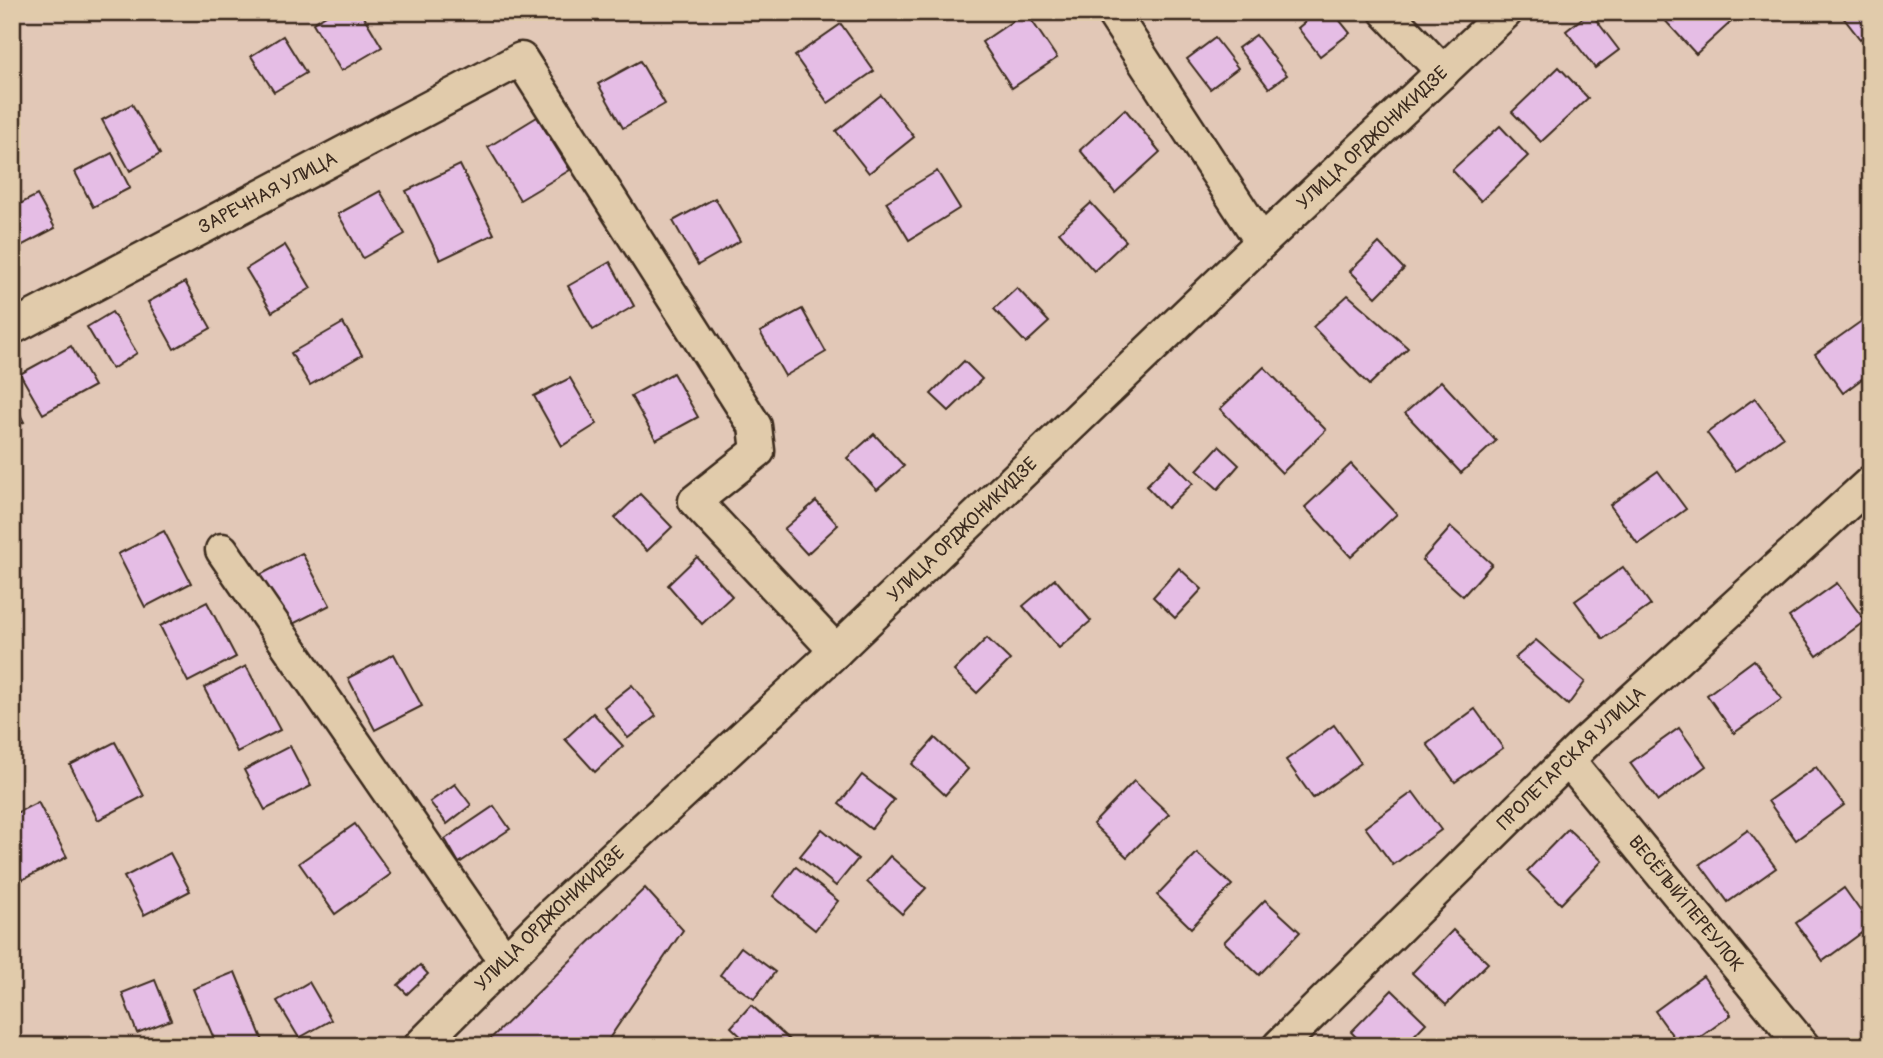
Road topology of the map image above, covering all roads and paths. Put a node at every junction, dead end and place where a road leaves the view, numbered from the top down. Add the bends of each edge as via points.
1 (1112, 12) edge
2 (1386, 12) edge
3 (1506, 12) edge
4 (1443, 72) junction
5 (1262, 242) junction
6 (12, 328) edge
7 (1871, 482) edge
8 (222, 550) dead end
9 (836, 651) junction
10 (1568, 760) junction
11 (505, 961) junction
12 (420, 1046) edge
13 (1279, 1046) edge
14 (1803, 1046) edge

1 - 5 street
2 - 4 street
3 - 4 street, УЛИЦА ОРДЖОНИКИДЗЕ
4 - 5 street, УЛИЦА ОРДЖОНИКИДЗЕ
5 - 9 street, УЛИЦА ОРДЖОНИКИДЗЕ
6 - 9 street, ЗАРЕЧНАЯ УЛИЦА via 521,59 755,426 758,451 695,501
7 - 10 street, ПРОЛЕТАРСКАЯ УЛИЦА
8 - 11 street
9 - 11 street, УЛИЦА ОРДЖОНИКИДЗЕ
10 - 13 street, ПРОЛЕТАРСКАЯ УЛИЦА
10 - 14 street, ВЕСЁЛЫЙ ПЕРЕУЛОК
11 - 12 street, УЛИЦА ОРДЖОНИКИДЗЕ

